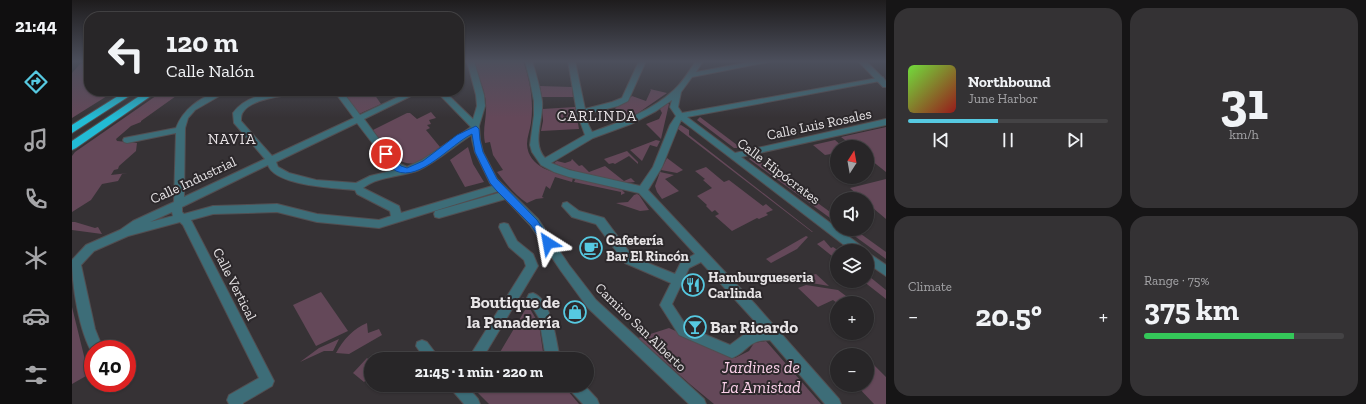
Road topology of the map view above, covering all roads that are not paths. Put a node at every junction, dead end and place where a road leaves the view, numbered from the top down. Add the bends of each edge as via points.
1 (476, 80) edge
2 (534, 80) edge
3 (575, 80) edge
4 (634, 80) edge
5 (686, 80) edge
6 (883, 82) edge
7 (677, 92) junction
8 (124, 96) edge
9 (146, 96) edge
10 (212, 96) edge
11 (277, 96) edge
12 (342, 96) edge
13 (406, 96) edge
14 (445, 96) edge
15 (581, 112) junction
16 (680, 116) junction
17 (358, 119) junction
18 (886, 122) edge
19 (475, 128) junction
20 (72, 130) edge
21 (179, 130) junction
22 (590, 136) junction
23 (126, 140) dead end
24 (72, 146) edge
25 (734, 156) junction
26 (271, 160) junction
27 (544, 163) junction
28 (408, 171) junction
29 (358, 187) junction
30 (642, 190) junction
31 (502, 192) junction
32 (179, 204) junction
33 (567, 206) dead end
34 (439, 214) dead end
35 (181, 218) junction
36 (397, 219) junction
37 (504, 227) dead end
38 (126, 232) junction
39 (851, 244) edge
40 (703, 255) junction
41 (874, 262) edge
42 (886, 271) edge
43 (677, 280) junction
44 (533, 298) dead end
45 (773, 334) junction
46 (93, 340) edge
47 (422, 346) dead end
48 (427, 352) edge
49 (479, 352) edge
50 (552, 352) edge
51 (464, 392) edge
52 (581, 392) edge
53 (235, 402) edge
54 (473, 404) edge
55 (592, 404) edge
56 (699, 404) edge
57 (834, 404) edge

1 - 19 street, Camino San Alberto via 481,106
2 - 27 street via 538,114 534,134 535,150
3 - 15 street
4 - 15 street via 625,98 615,104
5 - 7 street
6 - 16 street
7 - 16 street via 674,107
7 - 22 street via 628,122
8 - 20 highway
9 - 24 highway
10 - 21 street via 192,107 183,117
11 - 26 street via 246,103 236,116 237,121
12 - 17 street
13 - 17 street, Calle Industrial
14 - 19 street
15 - 22 street
16 - 25 street, Calle Hipócrates
16 - 30 street via 674,122 669,141 648,184
17 - 26 street, Calle Industrial
17 - 28 street via 393,164
18 - 25 street, Calle Luis Rosales
19 - 28 street via 460,136 426,163
19 - 31 street, Camino San Alberto via 479,152 490,176
21 - 23 street
21 - 32 street
22 - 27 street
25 - 39 street, Calle Hipócrates
26 - 29 street via 274,169 286,176 316,183
26 - 32 street, Calle Industrial
27 - 30 street via 575,175
28 - 29 street via 364,182
29 - 36 street via 360,191 395,209
30 - 40 street
31 - 34 street
31 - 36 street
31 - 56 street, Camino San Alberto via 534,222 592,304
32 - 35 street, Calle Vertical via 176,208
32 - 38 street, Calle Industrial
33 - 43 street via 576,214 600,221 629,260
35 - 36 street via 213,210 277,208 317,218 346,221 379,224
35 - 38 street
35 - 53 street, Calle Vertical via 186,222 214,274 267,381
37 - 49 street via 513,244 529,257 532,266
38 - 46 street, Calle Industrial via 90,248 75,264
40 - 43 street via 685,265
40 - 45 street
41 - 42 street
43 - 45 street via 666,305 684,331 732,352 748,338 760,334
44 - 50 street via 545,316
45 - 57 street
47 - 48 street
51 - 54 street
52 - 55 street

